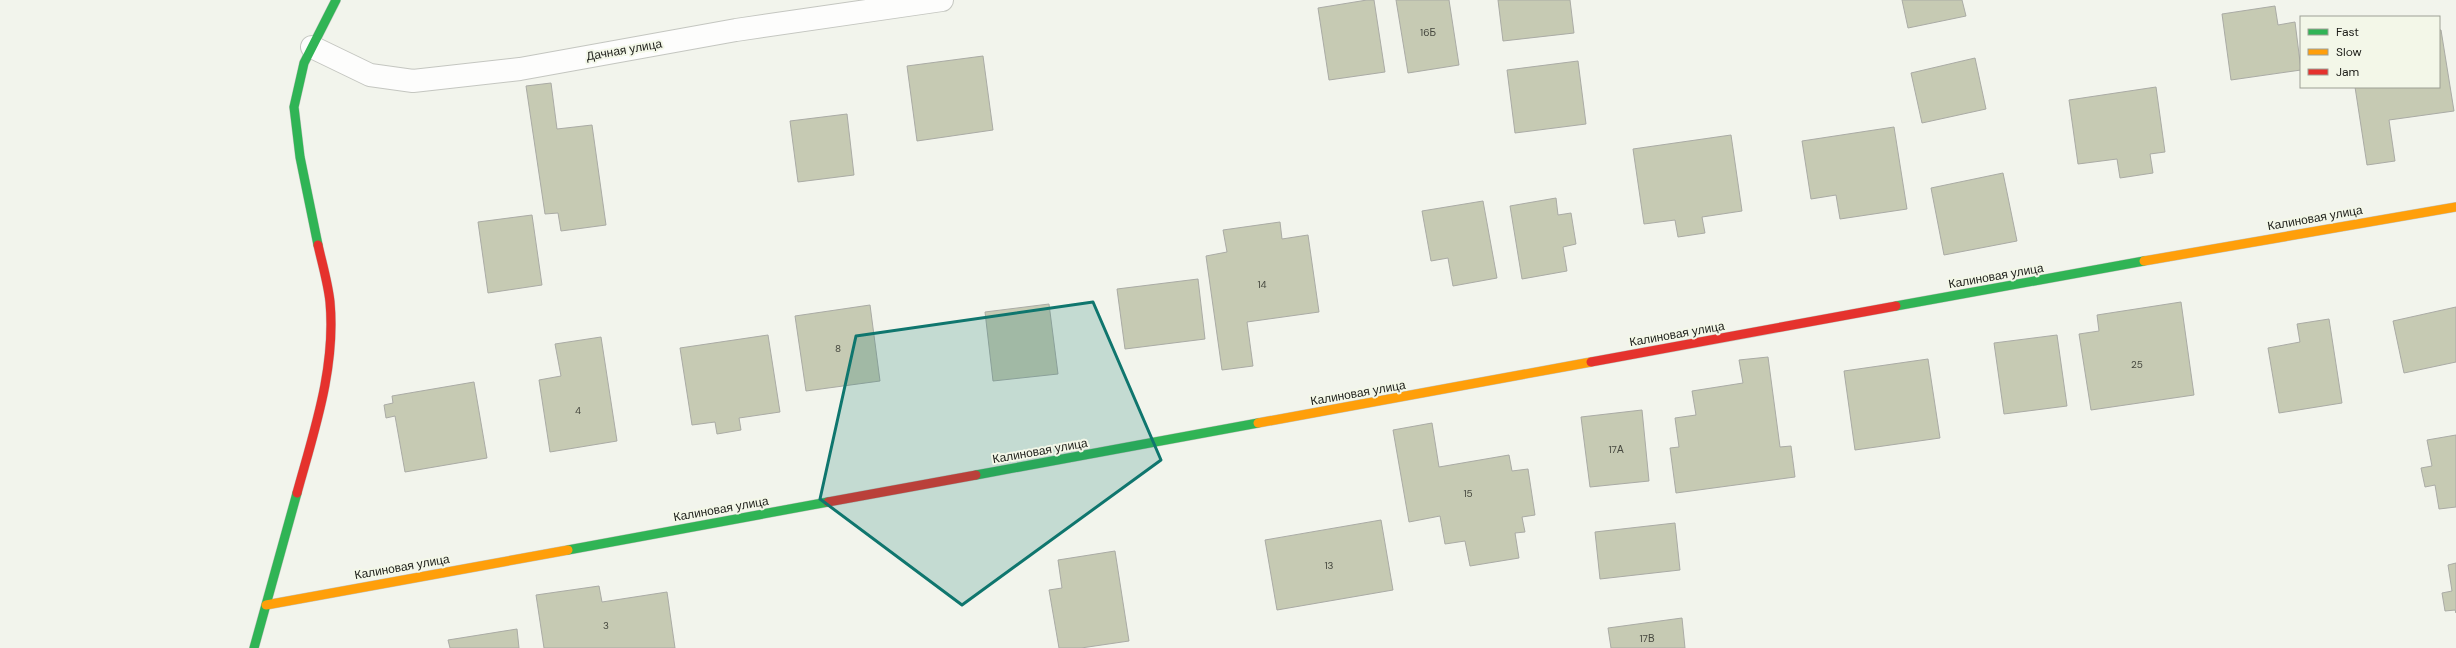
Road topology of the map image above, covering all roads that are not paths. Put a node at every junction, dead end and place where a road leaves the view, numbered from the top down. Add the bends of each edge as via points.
1 (336, 0) edge
2 (942, 0) edge
3 (312, 47) junction
4 (2456, 207) edge
5 (266, 604) junction
6 (254, 648) edge

1 - 3 street
2 - 3 street, Дачная улица via 736,30 520,69 413,81 370,75
3 - 5 street via 304,63 294,107 300,157 330,301 330,350 323,400
4 - 5 street, Калиновая улица via 2293,234
5 - 6 street

